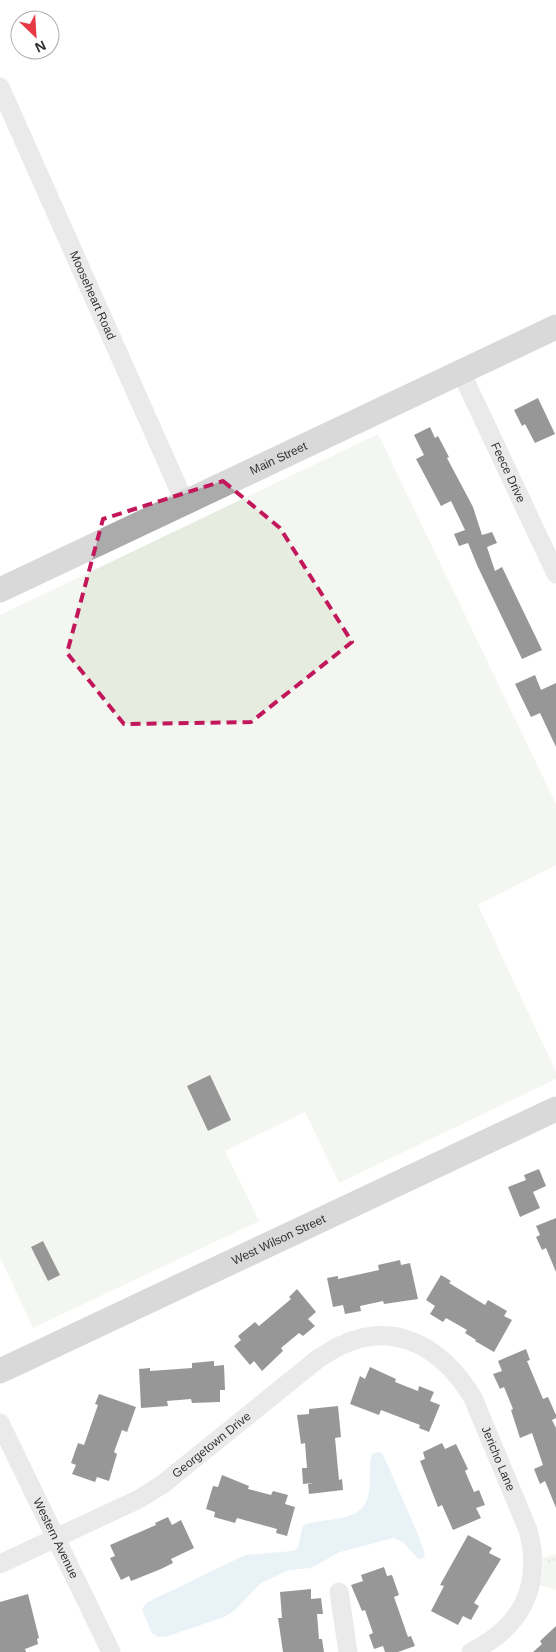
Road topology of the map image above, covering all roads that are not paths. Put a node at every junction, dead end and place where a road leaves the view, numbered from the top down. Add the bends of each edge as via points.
1 (0, 86) edge
2 (556, 326) edge
3 (461, 372) junction
4 (185, 503) junction
5 (556, 574) edge
6 (0, 590) edge
7 (556, 1109) edge
8 (419, 1344) joint
9 (0, 1371) edge
10 (0, 1423) edge
11 (56, 1537) junction
12 (0, 1564) edge
13 (339, 1592) dead end
14 (111, 1652) edge
15 (348, 1652) edge
16 (471, 1652) edge

1 - 4 street, Mooseheart Road
2 - 3 main road, Main Street
3 - 4 main road, Main Street
3 - 5 street, Feece Drive
4 - 6 main road, Main Street
7 - 9 main road, West Wilson Street
8 - 11 street, Georgetown Drive via 396,1337 343,1344 319,1358 163,1484 139,1499
8 - 16 street, Jericho Lane via 451,1366 473,1398 528,1530 533,1550 528,1596 516,1618 499,1634
10 - 11 street, Western Avenue
11 - 12 street, Georgetown Drive
11 - 14 street, Western Avenue
13 - 15 street

